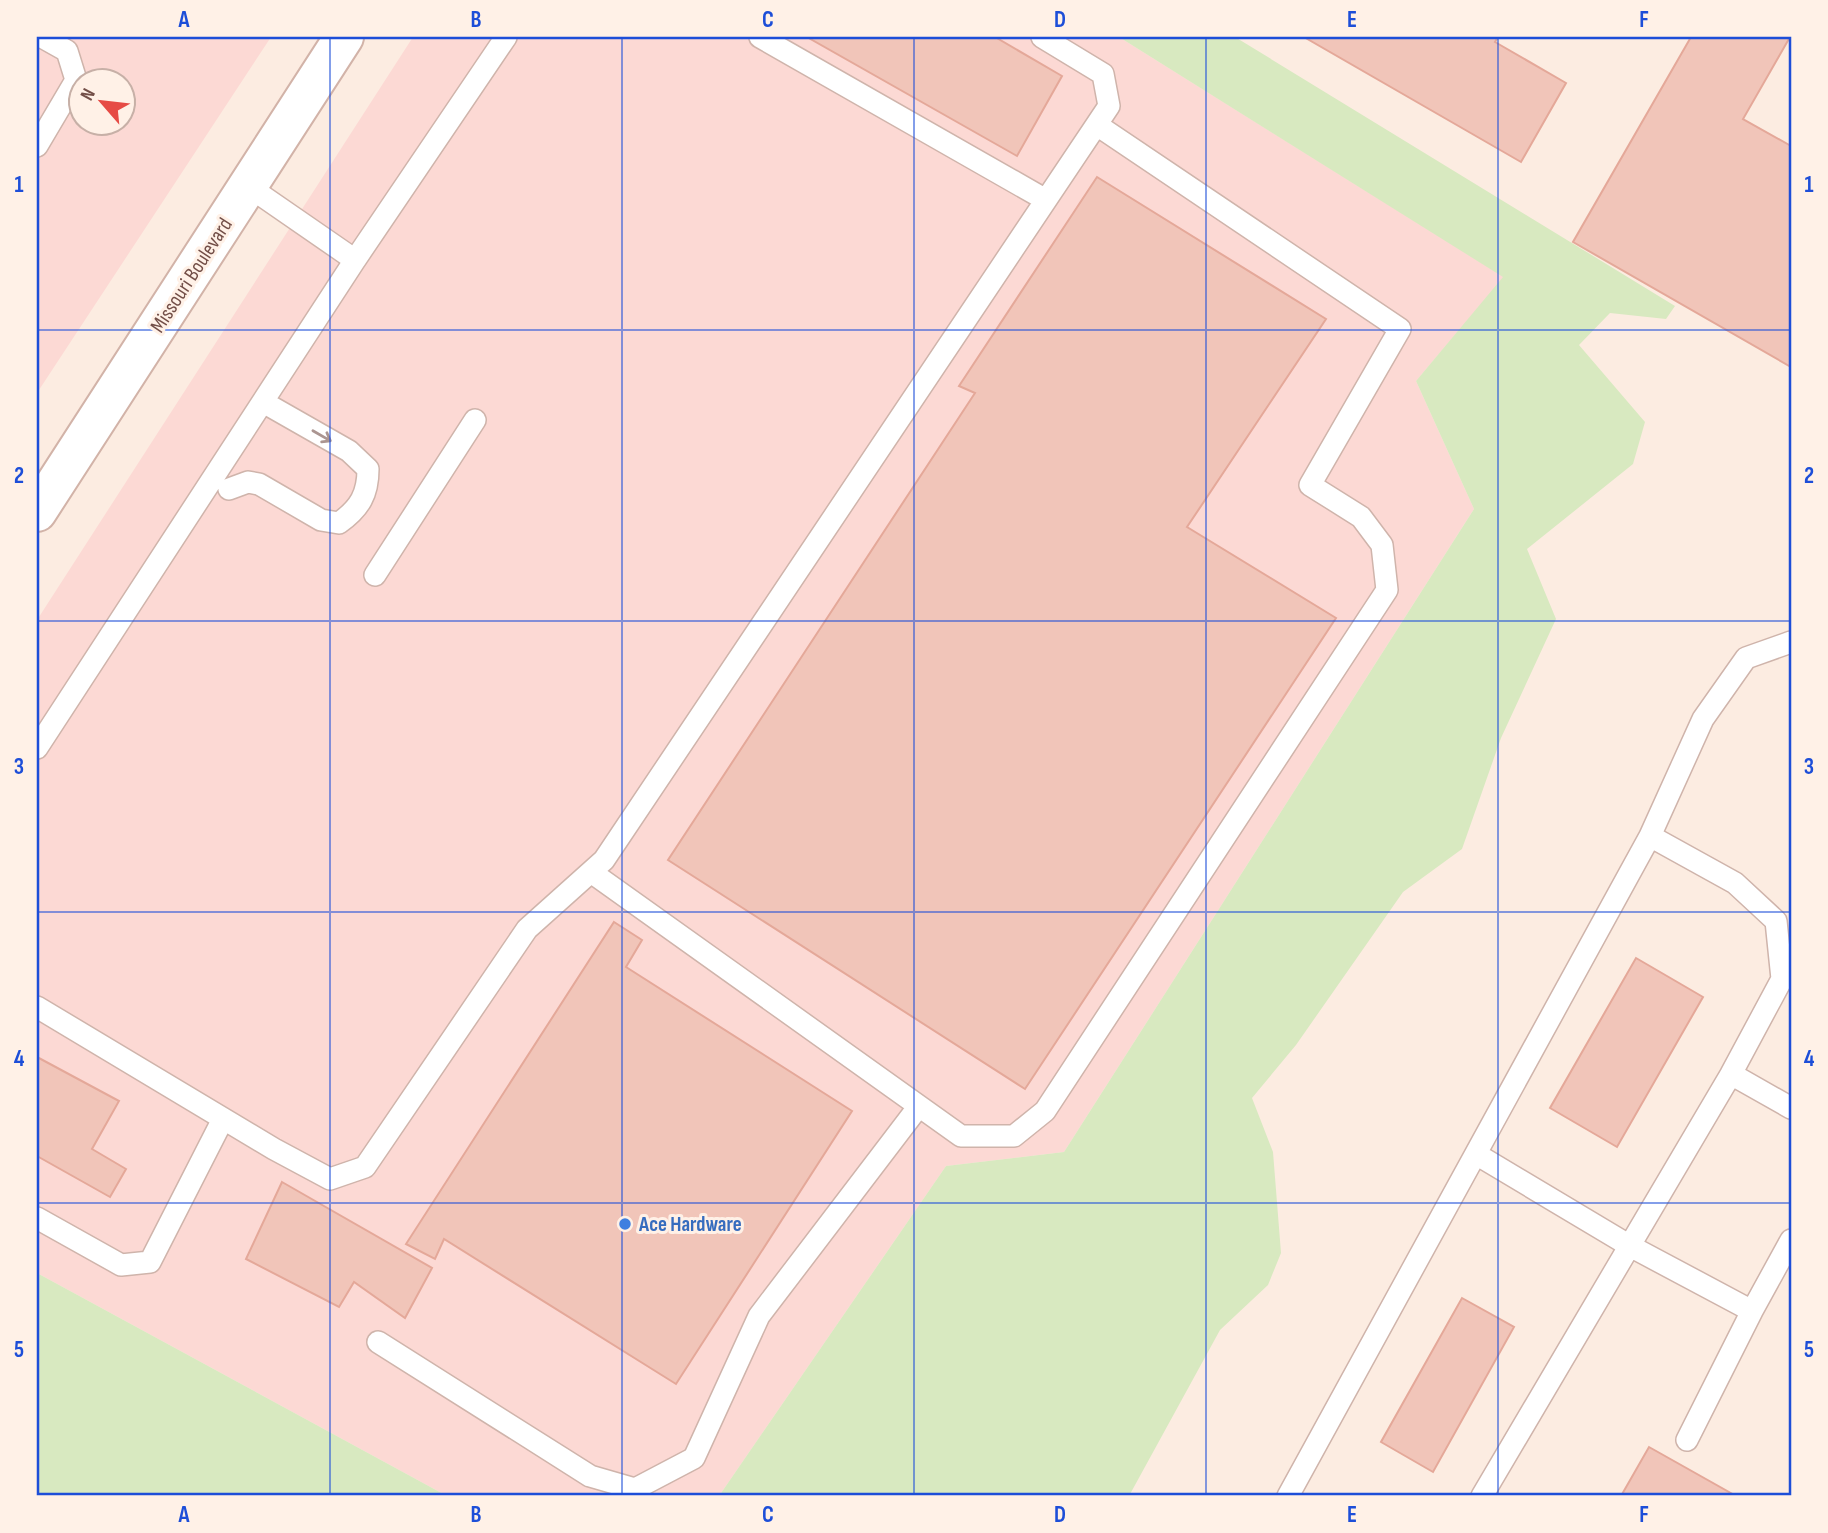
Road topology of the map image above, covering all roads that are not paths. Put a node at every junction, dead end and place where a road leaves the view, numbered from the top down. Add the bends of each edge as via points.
1 (42, 37) edge
2 (344, 37) edge
3 (506, 37) edge
4 (760, 37) edge
5 (1042, 37) edge
6 (1097, 125) junction
7 (37, 146) edge
8 (248, 186) junction
9 (1046, 200) junction
10 (355, 260) junction
11 (263, 402) junction
12 (475, 420) dead end
13 (229, 489) dead end
14 (37, 512) edge
15 (375, 575) dead end
16 (1791, 642) edge
17 (37, 748) edge
18 (1650, 836) junction
19 (591, 872) junction
20 (37, 1007) edge
21 (1731, 1074) junction
22 (919, 1106) junction
23 (1791, 1108) edge
24 (223, 1119) junction
25 (1476, 1154) junction
26 (37, 1218) edge
27 (1791, 1240) edge
28 (1630, 1246) junction
29 (1752, 1311) junction
30 (378, 1342) dead end
31 (1687, 1440) dead end
32 (1288, 1496) edge
33 (1482, 1496) edge

1 - 7 lane via 67,51 76,80
2 - 8 main road, Missouri Boulevard
3 - 10 lane
4 - 9 lane
5 - 6 lane via 1103,74 1109,106
6 - 9 lane
6 - 22 lane via 1400,329 1310,485 1361,517 1382,545 1387,590 1045,1111 1014,1136 961,1136
8 - 10 lane
8 - 14 main road, Missouri Boulevard
9 - 19 lane via 620,838
10 - 11 lane
11 -> 13 lane via 349,451 368,469 368,487 360,505 339,523 321,520 259,484 248,482
11 - 17 lane
12 - 15 lane
16 - 18 lane via 1746,657 1703,719
18 - 21 lane via 1735,883 1776,921 1782,979
18 - 25 lane
19 - 22 lane
19 - 24 lane via 527,929 365,1167 330,1179
20 - 24 lane
21 - 23 lane
21 - 28 lane
22 - 30 lane via 758,1316 694,1458 635,1489 590,1476
24 - 26 lane via 149,1262 121,1265
25 - 28 lane
25 - 32 lane
27 - 29 lane
28 - 29 lane
28 - 33 lane
29 - 31 lane

